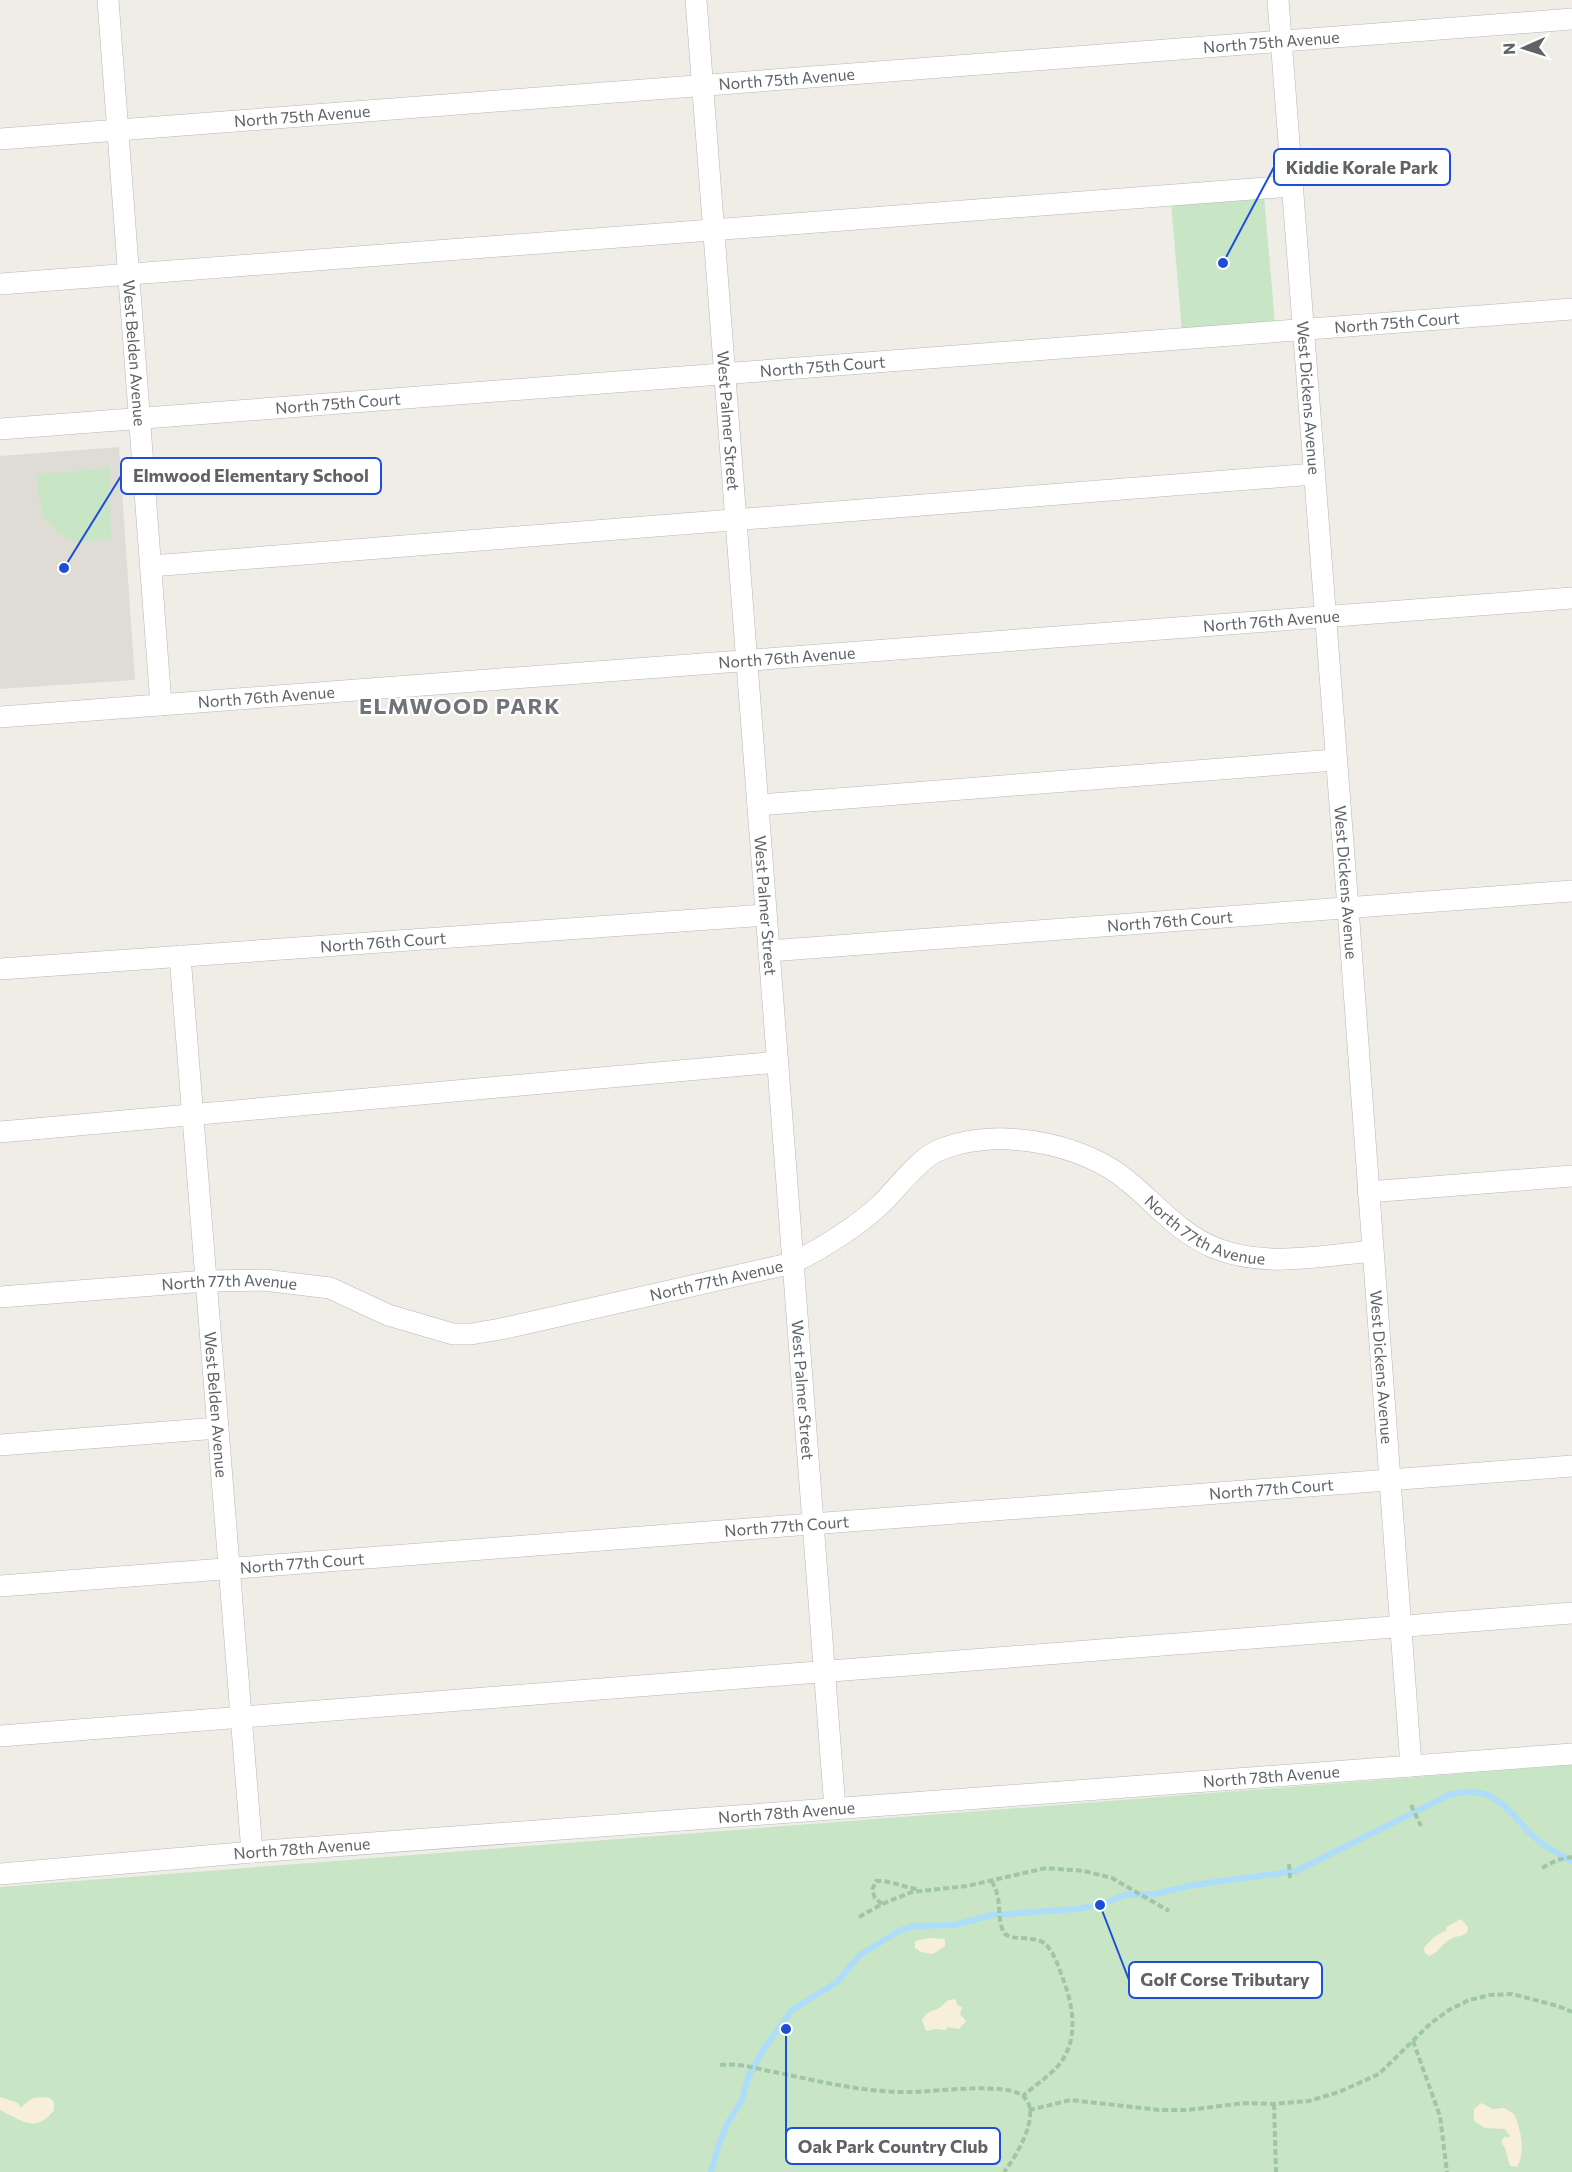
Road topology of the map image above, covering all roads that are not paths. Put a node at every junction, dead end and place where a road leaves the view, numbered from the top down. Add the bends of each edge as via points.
1 (108, 0) edge
2 (696, 0) edge
3 (1278, 0) edge
4 (1572, 19) edge
5 (1281, 41) junction
6 (702, 85) junction
7 (118, 131) junction
8 (0, 139) edge
9 (1292, 186) junction
10 (714, 230) junction
11 (129, 275) junction
12 (0, 284) edge
13 (1572, 309) edge
14 (1303, 329) junction
15 (724, 374) junction
16 (141, 418) junction
17 (0, 429) edge
18 (1314, 474) junction
19 (736, 520) junction
20 (151, 566) junction
21 (1572, 598) edge
22 (1324, 617) junction
23 (747, 660) junction
24 (161, 705) junction
25 (0, 717) edge
26 (1335, 760) junction
27 (758, 805) junction
28 (1572, 891) edge
29 (1348, 908) junction
30 (766, 915) junction
31 (769, 951) junction
32 (180, 956) junction
33 (0, 969) edge
34 (777, 1062) junction
35 (191, 1115) junction
36 (0, 1132) edge
37 (1572, 1176) edge
38 (1368, 1192) junction
39 (1372, 1251) junction
40 (793, 1263) junction
41 (206, 1281) junction
42 (0, 1297) edge
43 (218, 1428) junction
44 (0, 1445) edge
45 (1572, 1466) edge
46 (1390, 1480) junction
47 (813, 1524) junction
48 (230, 1569) junction
49 (0, 1586) edge
50 (1572, 1613) edge
51 (1401, 1627) junction
52 (824, 1672) junction
53 (242, 1717) junction
54 (0, 1736) edge
55 (1572, 1754) edge
56 (1411, 1766) junction
57 (835, 1809) junction
58 (252, 1852) junction
59 (0, 1874) edge

1 - 7 street, West Belden Avenue
2 - 6 street, West Palmer Street
3 - 5 street, West Dickens Avenue
4 - 5 street, North 75th Avenue
5 - 6 street, North 75th Avenue
5 - 9 street, West Dickens Avenue
6 - 7 street, North 75th Avenue
6 - 10 street, West Palmer Street
7 - 8 street, North 75th Avenue
7 - 11 street, West Belden Avenue
9 - 10 street
9 - 14 street, West Dickens Avenue
10 - 11 street
10 - 15 street, West Palmer Street
11 - 12 street
11 - 16 street, West Belden Avenue
13 - 14 street, North 75th Court
14 - 15 street, North 75th Court
14 - 18 street, West Dickens Avenue
15 - 16 street, North 75th Court
15 - 19 street, West Palmer Street
16 - 17 street, North 75th Court
16 - 20 street, West Belden Avenue
18 - 19 street
18 - 22 street, West Dickens Avenue
19 - 20 street
19 - 23 street, West Palmer Street
20 - 24 street, West Belden Avenue
21 - 22 street, North 76th Avenue
22 - 23 street, North 76th Avenue
22 - 26 street, West Dickens Avenue
23 - 24 street, North 76th Avenue
23 - 27 street, West Palmer Street
24 - 25 street, North 76th Avenue
26 - 27 street
26 - 29 street, West Dickens Avenue
27 - 30 street, West Palmer Street
28 - 29 street, North 76th Court
29 - 31 street, North 76th Court
29 - 38 street, West Dickens Avenue
30 - 31 street, West Palmer Street
30 - 32 street, North 76th Court
31 - 34 street, West Palmer Street
32 - 33 street, North 76th Court
32 - 35 street, West Belden Avenue
34 - 35 street
34 - 40 street, West Palmer Street
35 - 36 street
35 - 41 street, West Belden Avenue
37 - 38 street
38 - 39 street, West Dickens Avenue
39 - 40 street, North 77th Avenue via 1281,1259 1248,1257 1215,1248 1189,1235 1128,1180 1100,1161 1069,1149 1024,1141 985,1140 957,1144 934,1153 852,1228
39 - 46 street, West Dickens Avenue
40 - 41 street, North 77th Avenue via 471,1334 453,1334 388,1315 330,1288 264,1280
40 - 47 street, West Palmer Street
41 - 42 street, North 77th Avenue
41 - 43 street, West Belden Avenue
43 - 44 street
43 - 48 street, West Belden Avenue
45 - 46 street, North 77th Court
46 - 47 street, North 77th Court
46 - 51 street, West Dickens Avenue
47 - 48 street, North 77th Court
47 - 52 street, West Palmer Street
48 - 49 street, North 77th Court
48 - 53 street, West Belden Avenue
50 - 51 street
51 - 52 street
51 - 56 street, West Dickens Avenue
52 - 53 street
52 - 57 street, West Palmer Street
53 - 54 street
53 - 58 street, West Belden Avenue
55 - 56 street, North 78th Avenue
56 - 57 street, North 78th Avenue
57 - 58 street, North 78th Avenue
58 - 59 street, North 78th Avenue

